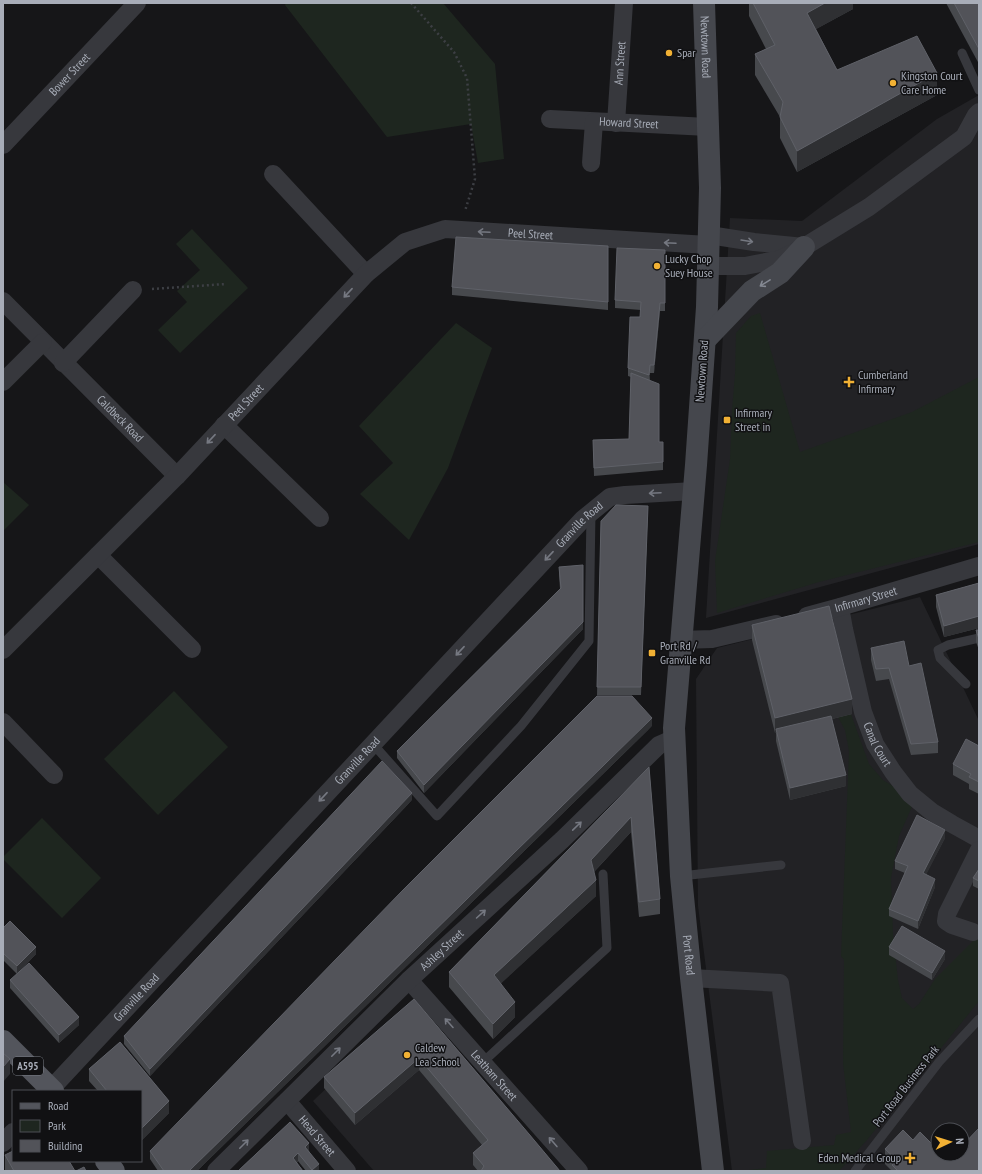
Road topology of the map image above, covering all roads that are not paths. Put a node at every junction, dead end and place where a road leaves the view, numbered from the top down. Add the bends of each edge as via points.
1 (137, 3) edge
2 (624, 3) edge
3 (704, 3) edge
4 (962, 53) dead end
5 (979, 90) edge
6 (979, 112) edge
7 (550, 119) dead end
8 (594, 122) junction
9 (616, 123) junction
10 (708, 127) junction
11 (972, 139) edge
12 (3, 145) edge
13 (592, 163) dead end
14 (272, 174) dead end
15 (804, 247) junction
16 (708, 249) junction
17 (366, 274) junction
18 (134, 290) road end
19 (3, 301) edge
20 (704, 340) junction
21 (43, 342) junction
22 (63, 362) junction
23 (3, 382) edge
24 (224, 425) junction
25 (177, 476) junction
26 (694, 491) junction
27 (591, 512) junction
28 (320, 518) dead end
29 (98, 555) junction
30 (979, 566) edge
31 (840, 607) junction
32 (979, 638) edge
33 (681, 640) junction
34 (192, 649) dead end
35 (3, 650) edge
36 (966, 684) dead end
37 (3, 722) edge
38 (675, 738) junction
39 (373, 744) junction
40 (54, 775) dead end
41 (979, 838) edge
42 (979, 850) edge
43 (781, 865) dead end
44 (604, 874) dead end
45 (681, 876) junction
46 (973, 932) dead end
47 (691, 978) junction
48 (410, 980) junction
49 (979, 1019) edge
50 (3, 1041) edge
51 (483, 1062) junction
52 (51, 1090) edge
53 (287, 1101) junction
54 (12, 1133) edge
55 (802, 1141) dead end
56 (3, 1143) edge
57 (107, 1162) edge
58 (114, 1171) edge
59 (216, 1171) edge
60 (347, 1171) edge
61 (579, 1171) edge
62 (714, 1171) edge
63 (855, 1171) edge

1 - 12 street, Bower Street
2 - 9 street, Ann Street
3 - 10 main road, Newtown Road
4 - 5 lane
6 - 11 street via 976,115
7 - 8 street, Howard Street
8 - 9 street, Howard Street
8 - 13 street
9 - 10 street, Howard Street
10 - 16 main road, Newtown Road
11 - 15 street
14 - 17 street
16 -> 15 street via 754,242
15 - 16 street via 781,259 745,266
15 -> 20 main road via 780,273 752,291
16 -> 17 street, Peel Street via 445,229 405,242
16 - 20 main road, Newtown Road
17 -> 24 street, Peel Street
18 - 22 street
19 - 21 street, Caldbeck Road
20 - 26 main road, Newtown Road
21 - 22 street, Caldbeck Road
21 - 23 street
22 - 25 street, Caldbeck Road
24 -> 25 street, Peel Street
24 - 28 street, Peel Street
25 - 29 street, Peel Street
26 -> 27 street, Granville Road via 610,497
26 - 33 main road, Newtown Road
27 -> 39 street, Granville Road
27 - 39 lane via 589,640 521,726 437,816
29 - 34 street
29 - 35 street, Peel Street
30 - 31 street, Infirmary Street
31 - 33 street, Infirmary Street via 712,639
31 - 41 street, Canal Court via 863,712 875,744 910,794 932,812
32 - 36 lane via 938,650 940,658
33 - 38 main road, Newtown Road
37 - 40 street
38 - 45 main road, Port Road
48 -> 38 street, Ashley Street via 562,840 659,745
39 -> 52 street, Granville Road
42 - 46 street via 946,921
43 - 45 lane
44 - 51 lane via 607,948
45 - 47 main road, Port Road
47 - 55 street via 780,983
47 - 62 main road, Port Road
51 -> 48 street, Leatham Street
53 -> 48 street, Ashley Street
49 - 63 lane, Port Road Business Park via 939,1062
50 - 52 main road, A595
61 -> 51 street, Leatham Street
59 -> 53 street, Ashley Street
53 - 60 street, Head Street
54 - 56 street
57 - 58 main road

